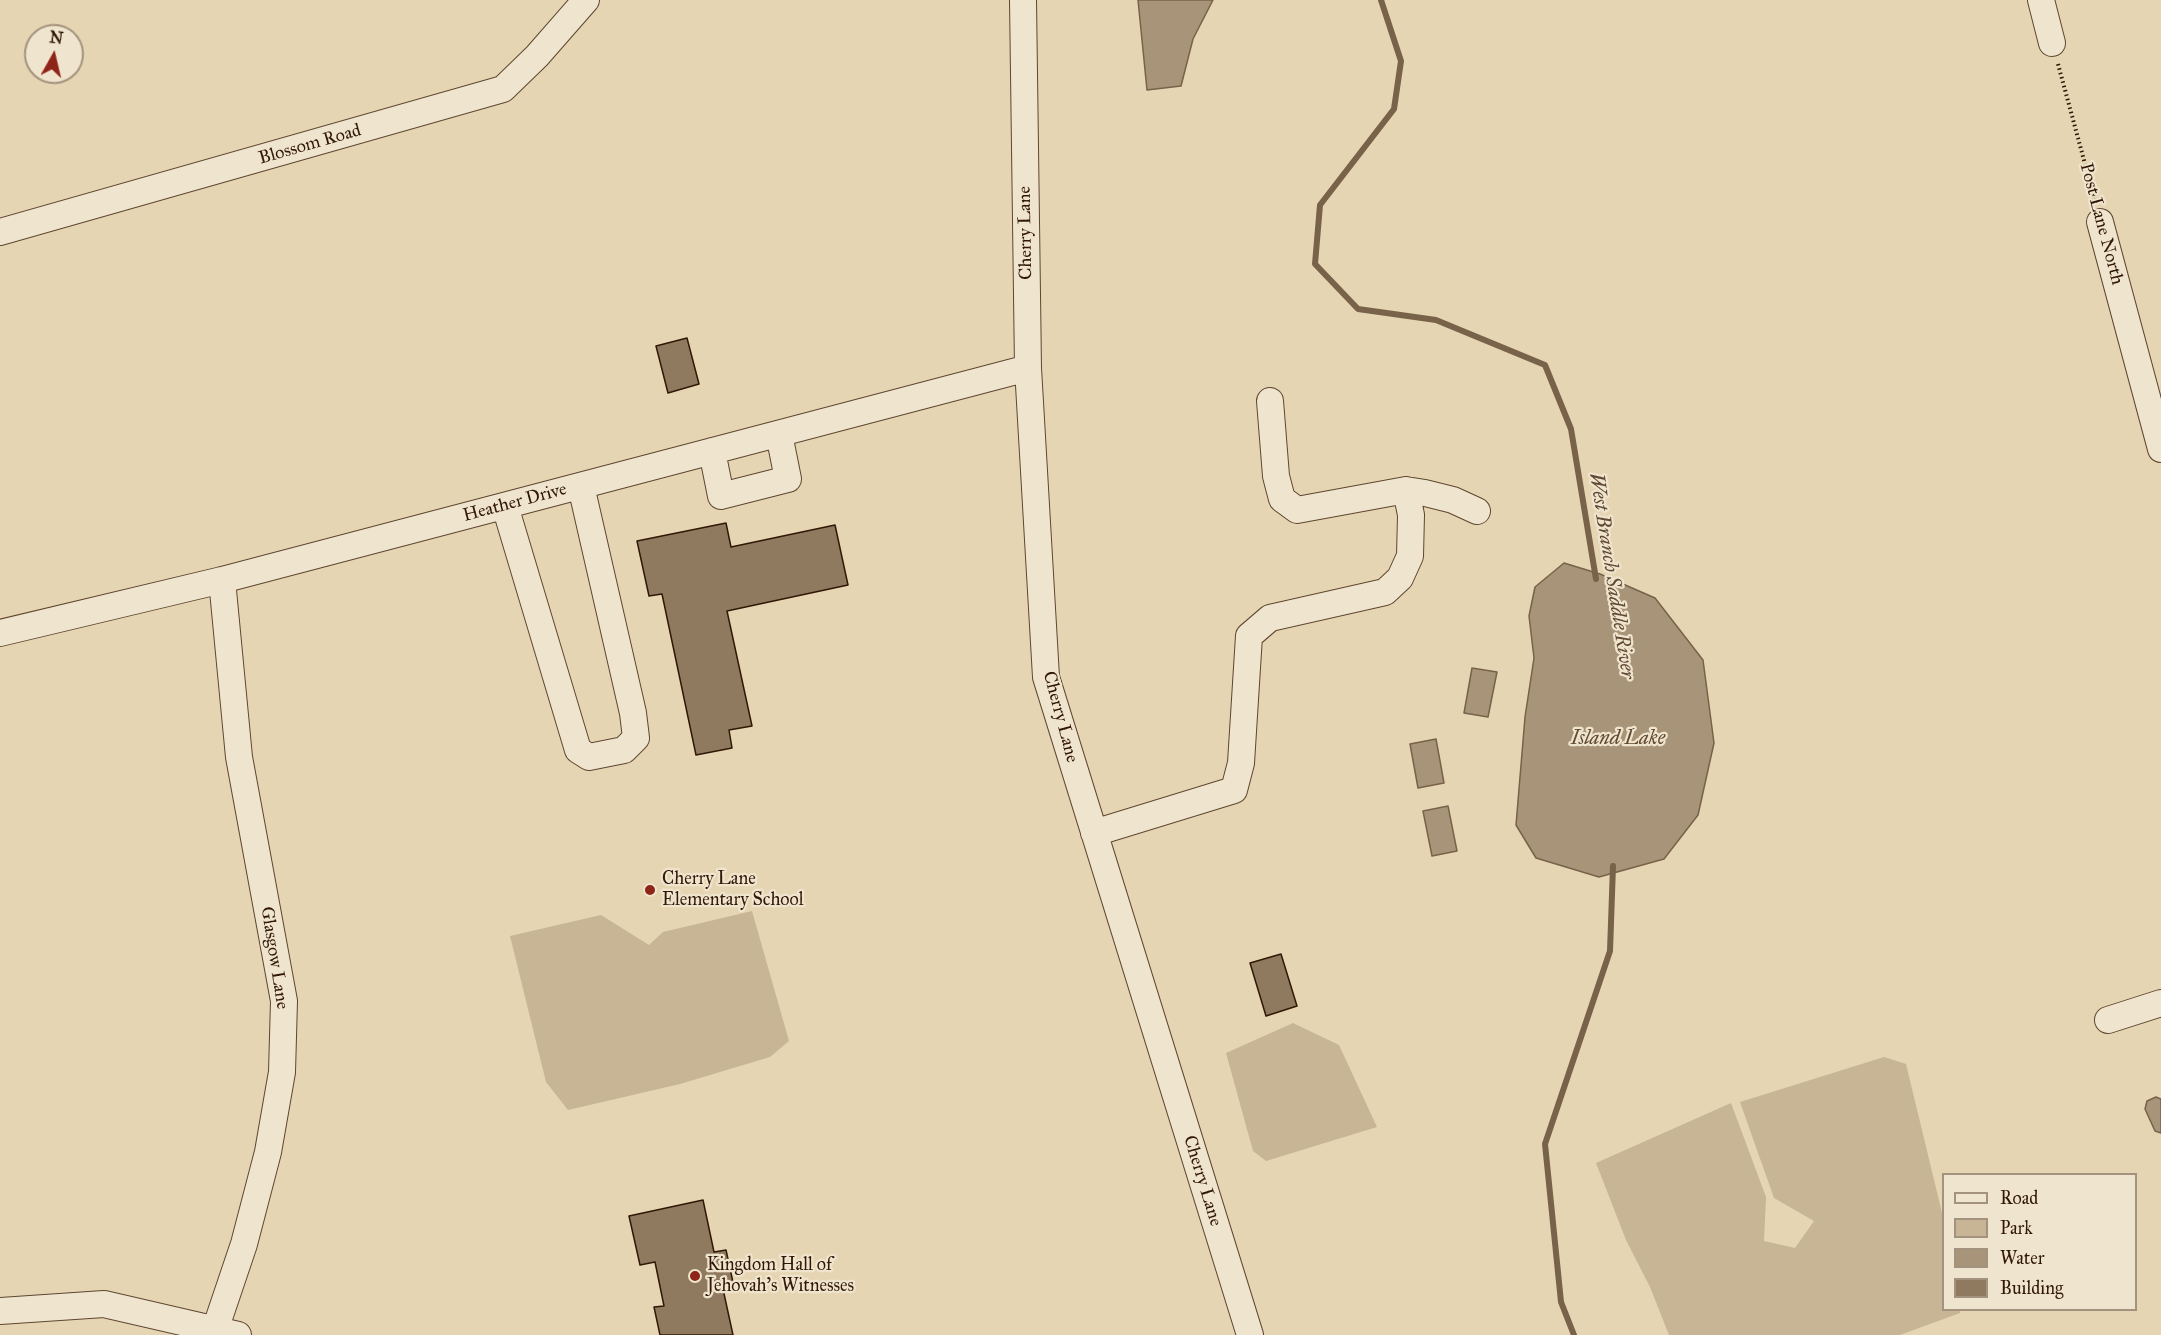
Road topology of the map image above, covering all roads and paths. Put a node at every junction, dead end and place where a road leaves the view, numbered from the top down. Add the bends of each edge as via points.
1 (586, 0) edge
2 (1023, 0) edge
3 (2041, 0) edge
4 (2052, 43) joint
5 (2100, 222) joint
6 (0, 232) edge
7 (1028, 368) junction
8 (1270, 401) dead end
9 (779, 434) junction
10 (2161, 448) edge
11 (712, 451) junction
12 (581, 486) junction
13 (1406, 490) junction
14 (505, 506) junction
15 (1477, 511) dead end
16 (222, 580) junction
17 (0, 633) edge
18 (1094, 833) junction
19 (2161, 1003) edge
20 (2108, 1020) dead end
21 (0, 1311) edge
22 (226, 1332) edge
23 (1250, 1335) edge

1 - 6 street, Blossom Road via 503,89
2 - 7 street, Cherry Lane
3 - 4 street
4 - 5 path, Post Lane North
5 - 10 street, Post Lane North
7 - 9 street, Heather Drive
7 - 18 street, Cherry Lane via 1046,677
8 - 13 street via 1276,476 1282,499 1297,510
9 - 11 street, Heather Drive
9 - 11 street via 788,479 721,496
11 - 12 street, Heather Drive
12 - 14 street, Heather Drive
12 - 14 street via 633,713 636,738 624,750 590,757 578,750
13 - 15 street via 1453,500
13 - 18 street via 1411,515 1410,556 1400,578 1385,592 1270,618 1249,636 1241,763 1234,790
14 - 16 street, Heather Drive
16 - 17 street, Heather Drive
16 - 22 street, Glasgow Lane via 239,757 284,1001 282,1072 268,1152
18 - 23 street, Cherry Lane
19 - 20 street
21 - 22 street via 104,1304

